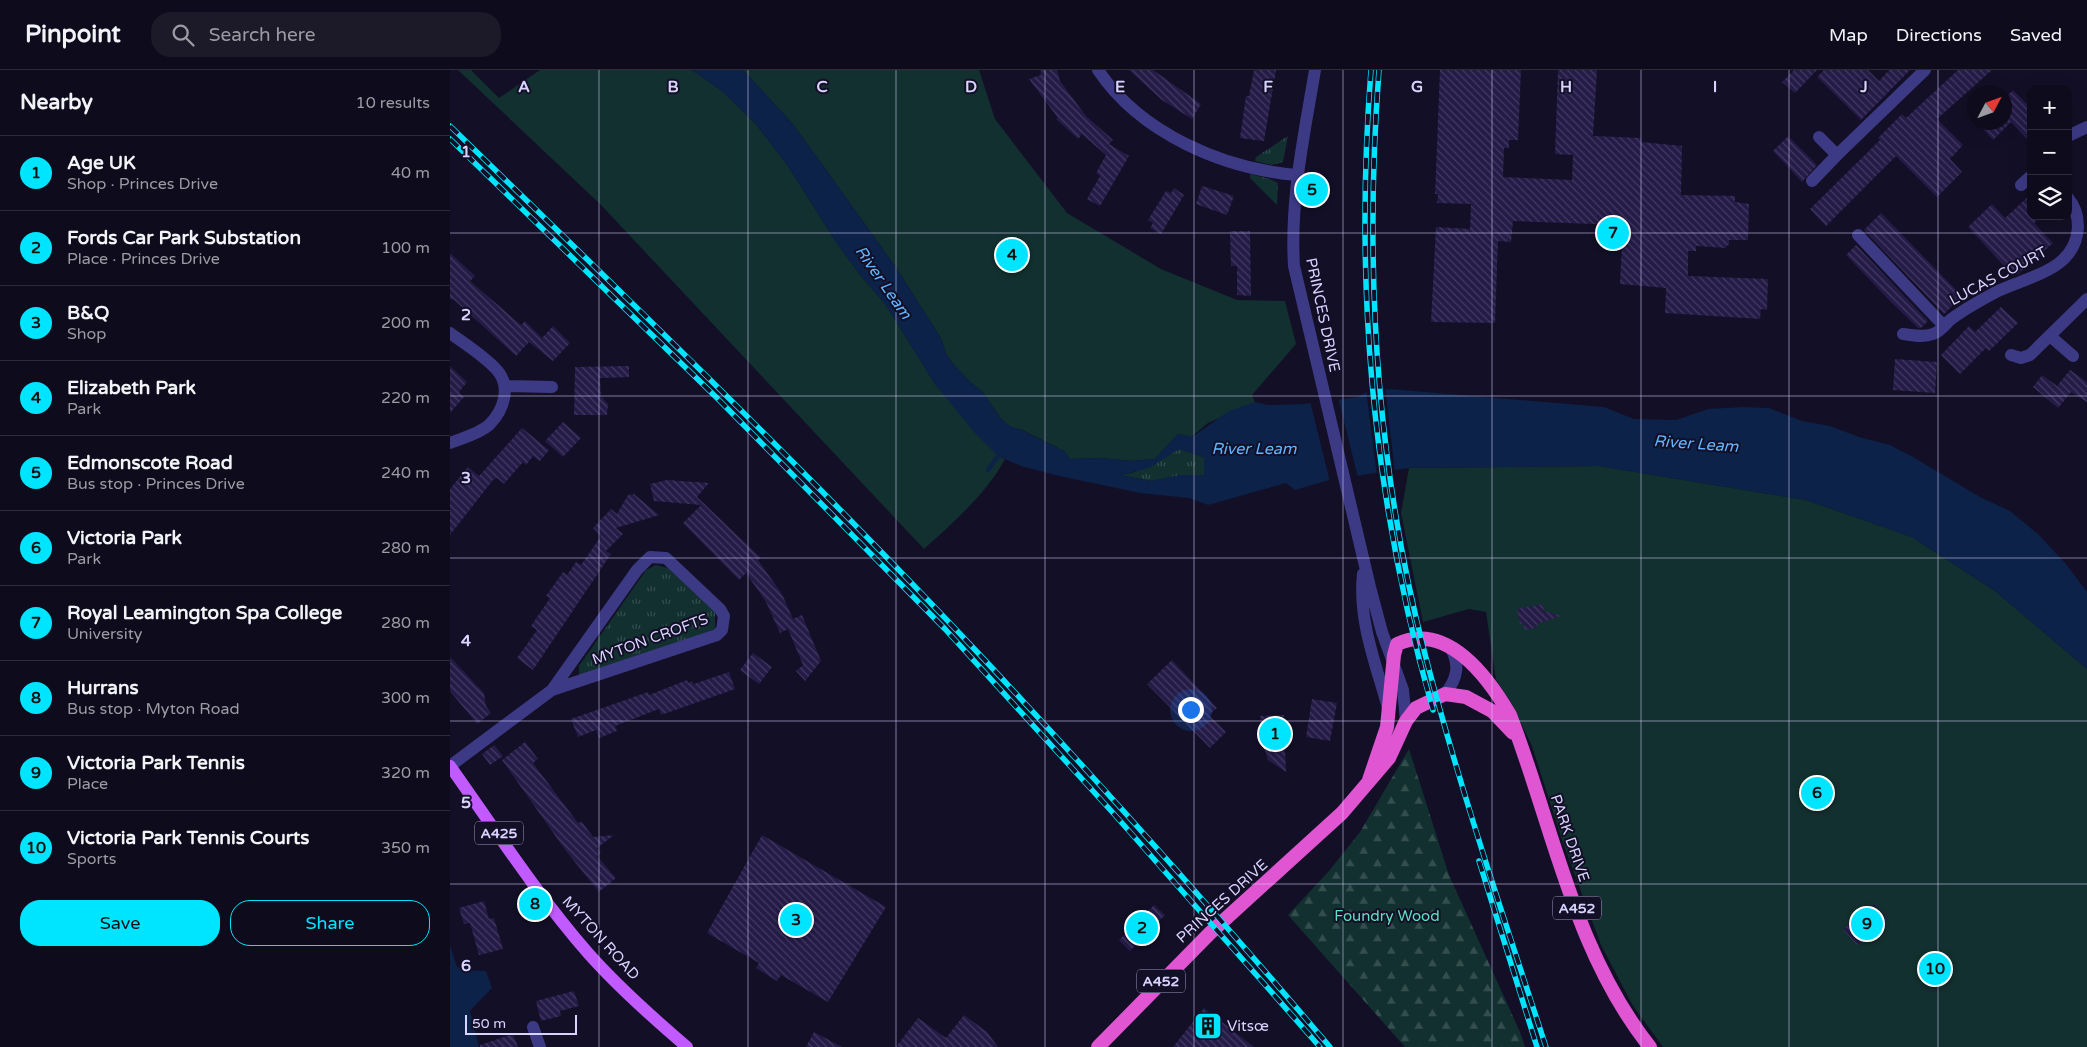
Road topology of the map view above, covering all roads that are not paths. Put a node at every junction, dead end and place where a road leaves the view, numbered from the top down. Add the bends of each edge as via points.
1 (1098, 70) edge
2 (1315, 70) edge
3 (1925, 70) edge
4 (2087, 127) edge
5 (2072, 134) edge
6 (1819, 137) dead end
7 (1837, 155) junction
8 (1297, 174) junction
9 (1812, 180) dead end
10 (2027, 180) edge
11 (2021, 186) dead end
12 (2072, 203) edge
13 (1858, 234) dead end
14 (2087, 298) edge
15 (1944, 326) junction
16 (450, 333) edge
17 (1902, 334) dead end
18 (2050, 336) junction
19 (2011, 355) dead end
20 (2073, 356) dead end
21 (505, 386) junction
22 (552, 387) dead end
23 (450, 442) edge
24 (1364, 564) junction
25 (1450, 647) junction
26 (1393, 651) junction
27 (552, 690) junction
28 (1446, 694) junction
29 (1389, 710) junction
30 (1406, 721) junction
31 (1520, 741) junction
32 (450, 766) edge
33 (1369, 780) junction
34 (533, 1027) dead end
35 (540, 1047) edge
36 (687, 1047) edge
37 (1098, 1047) edge
38 (1650, 1047) edge

1 - 8 street via 1133,108 1178,140 1235,163 1265,171
2 - 8 street, PRINCES DRIVE
3 - 7 street
4 - 5 street
6 - 7 street
7 - 9 street
8 - 24 street, PRINCES DRIVE via 1292,215 1294,266
10 - 11 street
12 - 15 street, LUCAS COURT via 2078,225 2074,245 2065,256 2039,276 1990,295
13 - 15 street, LUCAS COURT
14 - 18 street
15 - 17 street, LUCAS COURT via 1936,334 1928,336
16 - 21 street via 496,369
18 - 19 street via 2027,356
18 - 20 street
21 - 22 street
21 - 23 street via 499,412 489,424
24 - 26 street, PRINCES DRIVE
24 - 29 street, PRINCES DRIVE via 1362,604 1365,630
25 - 26 highway, PARK DRIVE / A452 via 1425,637 1407,639
25 - 28 street via 1456,656 1457,668 1453,684
25 - 31 highway, PARK DRIVE / A452 via 1472,664 1500,699
26 - 29 highway, PRINCES DRIVE / A452
26 - 30 street, PRINCES DRIVE via 1403,690
27 - 27 street, MYTON CROFTS via 650,557 666,558 724,616 722,630 716,635
27 - 32 street, MYTON CROFTS
28 - 30 highway, A452 via 1422,705
28 - 31 highway, PARK DRIVE / A452 via 1466,696 1484,705
29 - 33 highway, PRINCES DRIVE / A452 via 1387,727
30 - 33 highway, PRINCES DRIVE / A452 via 1389,758
31 - 38 highway, PARK DRIVE / A452 via 1594,956 1625,1014
32 - 36 main road, MYTON ROAD / A425 via 581,946
33 - 37 highway, PRINCES DRIVE / A452 via 1326,830 1210,933
34 - 35 street

